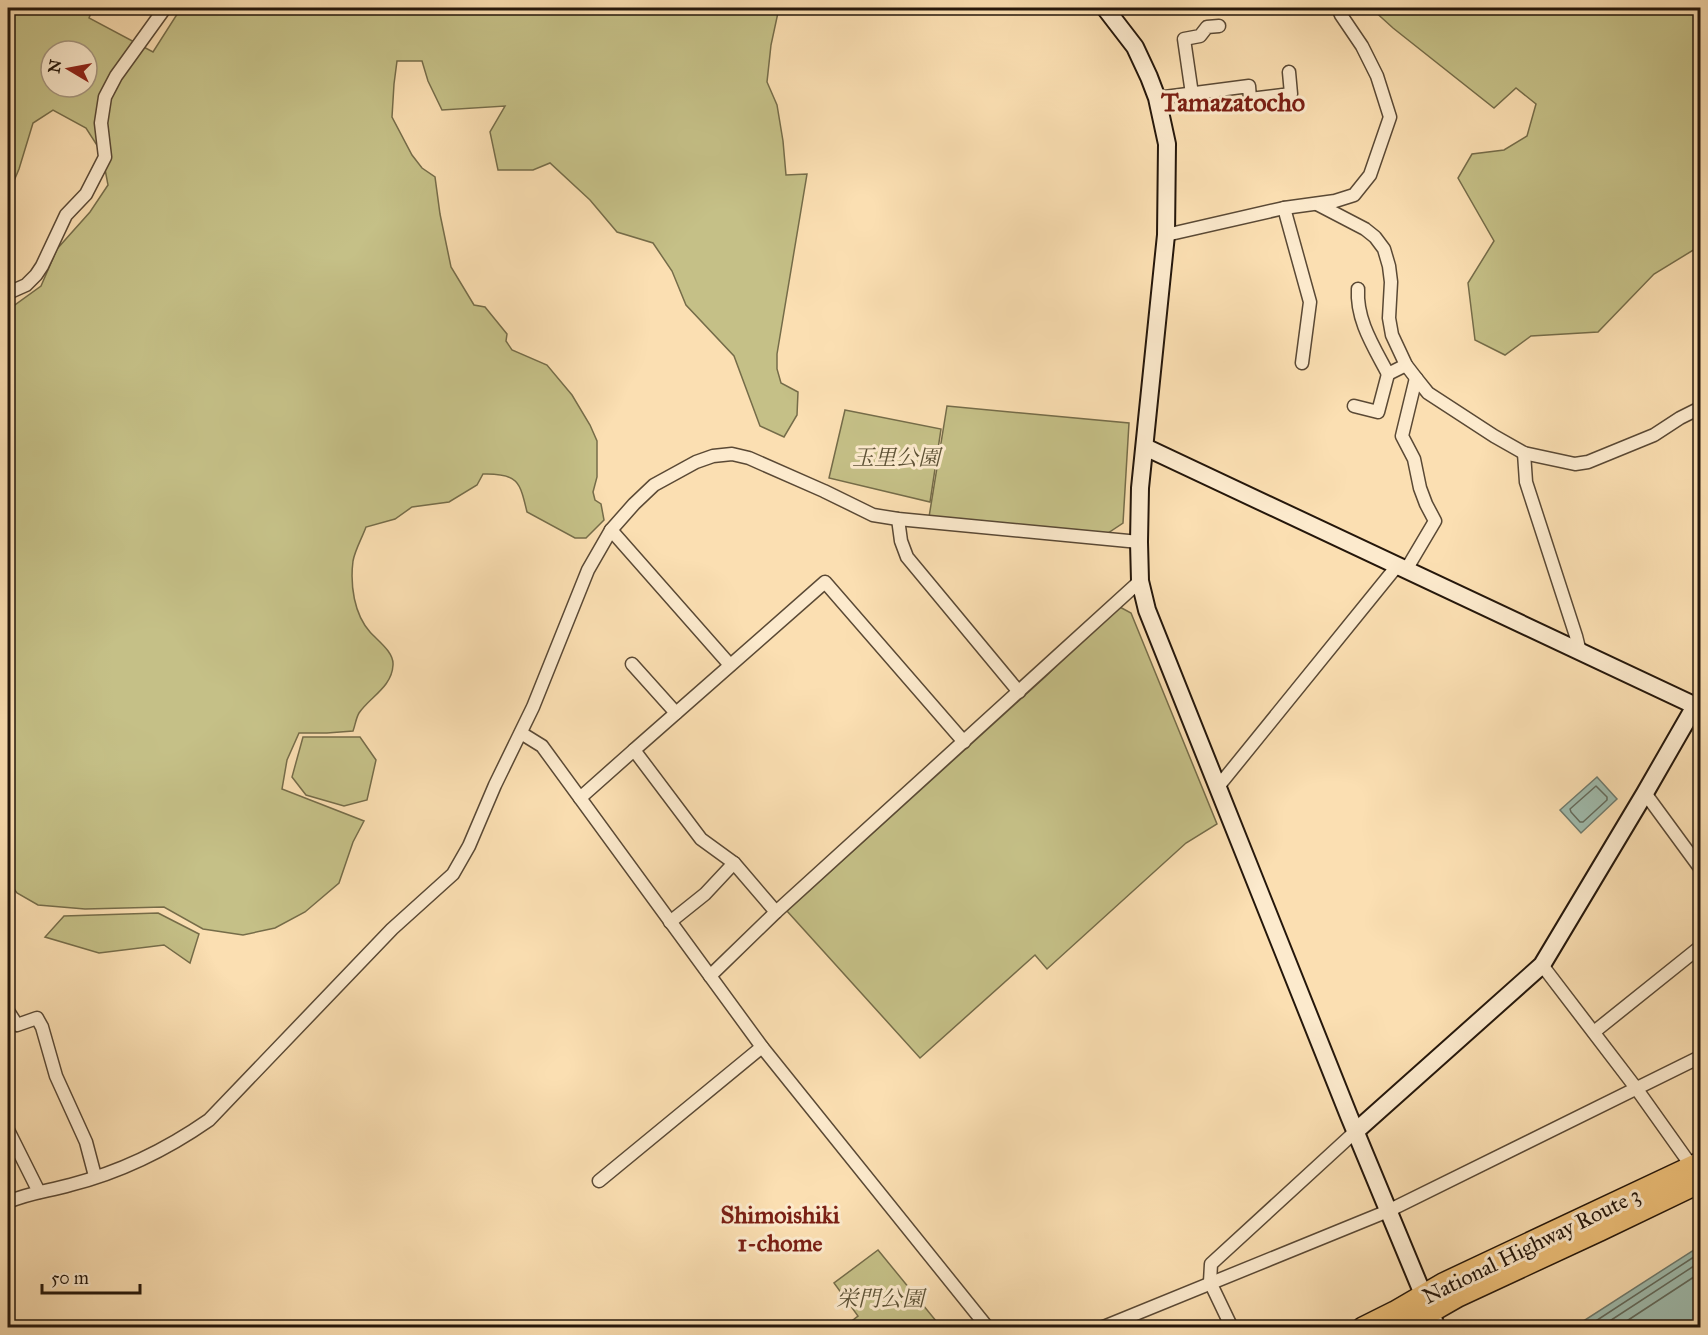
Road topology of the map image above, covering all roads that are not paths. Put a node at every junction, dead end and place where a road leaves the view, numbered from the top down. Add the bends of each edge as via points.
1 (165, 8) edge
2 (1108, 8) edge
3 (1338, 8) edge
4 (1219, 26) dead end
5 (1289, 72) dead end
6 (1192, 94) junction
7 (1157, 98) junction
8 (1317, 204) junction
9 (1284, 208) junction
10 (1166, 235) junction
11 (1358, 289) dead end
12 (8, 293) edge
13 (1302, 363) dead end
14 (1406, 365) junction
15 (1388, 374) junction
16 (1416, 378) junction
17 (1354, 406) dead end
18 (1701, 408) edge
19 (1145, 447) junction
20 (1524, 453) junction
21 (898, 519) junction
22 (611, 530) junction
23 (1139, 542) junction
24 (1402, 568) junction
25 (1140, 581) junction
26 (1580, 652) junction
27 (632, 664) dead end
28 (730, 666) junction
29 (1019, 692) junction
30 (1698, 707) edge
31 (676, 713) junction
32 (521, 733) junction
33 (964, 742) junction
34 (634, 750) junction
35 (1217, 788) junction
36 (1645, 793) junction
37 (580, 798) junction
38 (735, 863) junction
39 (1701, 868) edge
40 (776, 912) junction
41 (670, 922) junction
42 (1701, 947) edge
43 (1542, 965) junction
44 (710, 976) junction
45 (8, 1011) edge
46 (1594, 1032) junction
47 (762, 1047) junction
48 (1701, 1057) edge
49 (1636, 1088) junction
50 (8, 1130) edge
51 (1356, 1131) junction
52 (1698, 1173) edge
53 (95, 1176) junction
54 (599, 1181) dead end
55 (39, 1192) junction
56 (8, 1202) edge
57 (1388, 1211) junction
58 (1210, 1282) junction
59 (1431, 1312) edge
60 (988, 1328) edge
61 (1101, 1328) edge
62 (1232, 1328) edge
63 (1363, 1328) edge
64 (1402, 1328) edge

1 - 12 street via 105,97 101,123 105,158 86,194 66,215 36,275 26,285
2 - 7 street via 1135,47
3 - 8 street via 1377,76 1390,117 1370,175 1354,195
4 - 6 street via 1207,27 1200,36 1184,39
5 - 6 street via 1292,94 1250,99 1249,87
6 - 7 street
7 - 10 street via 1167,144
8 - 9 street
8 - 14 street via 1365,229 1384,249 1391,282 1392,335
9 - 10 street
9 - 13 street via 1310,302
10 - 19 street
11 - 15 street via 1357,301 1365,330
14 - 15 street
14 - 16 street
15 - 17 street via 1378,412
16 - 20 street via 1428,393
16 - 24 street via 1402,436 1436,521
18 - 20 street via 1654,435 1588,462 1575,464
19 - 23 street
19 - 24 street
20 - 26 street via 1526,482
21 - 22 street via 873,515 749,458 732,454 696,462 654,485
21 - 23 street
21 - 29 street via 907,557
22 - 28 street
22 - 32 street via 588,570
23 - 25 street
24 - 26 street
24 - 35 street
25 - 29 street
25 - 35 street via 1147,610
26 - 30 street
27 - 31 street
28 - 31 street
28 - 33 street via 825,582
29 - 33 street
30 - 36 street
31 - 34 street
32 - 37 street via 542,746
32 - 53 street via 453,874 392,929 208,1120 140,1161
33 - 40 street
34 - 37 street
34 - 38 street via 701,839
35 - 51 street
36 - 39 street
36 - 43 street
37 - 41 street
38 - 40 street
38 - 41 street
40 - 44 street
41 - 44 street
42 - 46 street
43 - 46 street
43 - 51 street
44 - 47 street
45 - 53 street via 17,1025 37,1018 42,1027 56,1076 86,1142
46 - 49 street
47 - 54 street
47 - 60 street
48 - 49 street
49 - 52 street
49 - 57 street
50 - 55 street
51 - 57 street
51 - 58 street via 1211,1264
52 - 59 highway, National Highway Route 3 via 1600,1230
53 - 55 street
55 - 56 street
57 - 58 street
57 - 59 street
58 - 61 street
58 - 62 street
59 - 63 highway, National Highway Route 3
59 - 64 highway, National Highway Route 3

